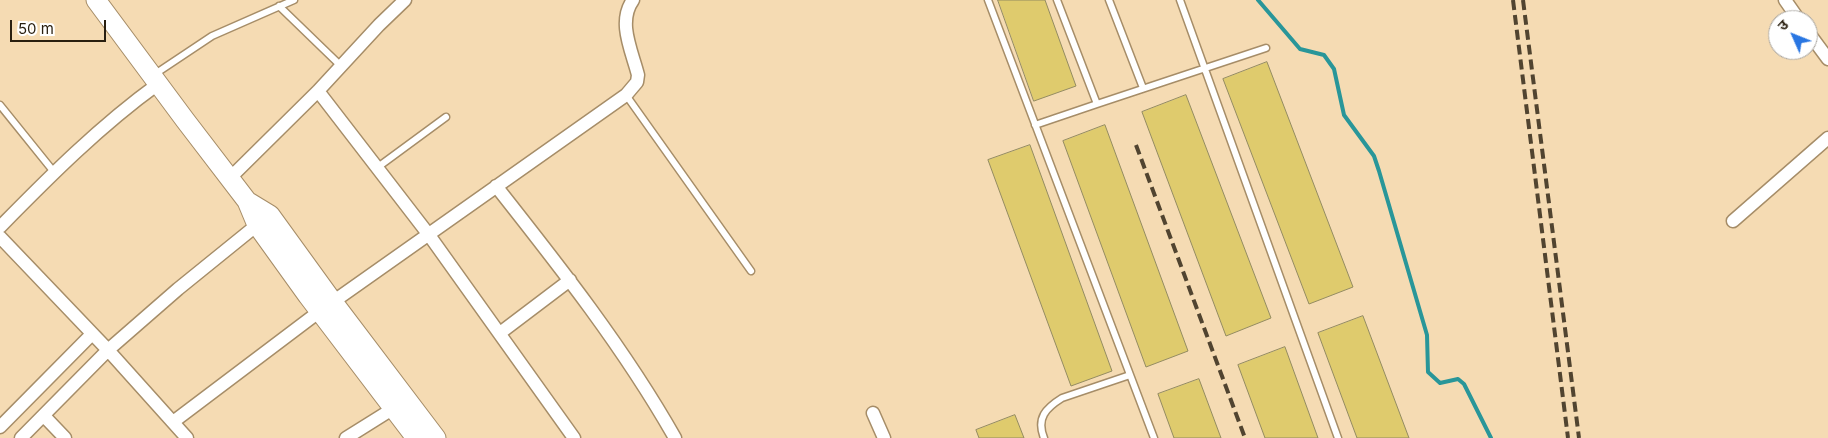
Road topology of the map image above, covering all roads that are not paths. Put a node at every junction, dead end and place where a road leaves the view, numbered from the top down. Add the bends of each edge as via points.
1 (96, 0) edge
2 (294, 0) edge
3 (405, 0) edge
4 (633, 0) edge
5 (988, 0) edge
6 (1057, 0) edge
7 (1109, 0) edge
8 (1180, 0) edge
9 (279, 6) junction
10 (1818, 46) edge
11 (1266, 48) dead end
12 (1828, 59) edge
13 (341, 66) junction
14 (1206, 68) junction
15 (155, 80) junction
16 (1143, 88) junction
17 (318, 91) junction
18 (626, 95) junction
19 (0, 104) edge
20 (1096, 104) junction
21 (446, 116) dead end
22 (1035, 125) junction
23 (1828, 138) edge
24 (378, 167) junction
25 (54, 172) junction
26 (230, 178) junction
27 (496, 186) junction
28 (263, 220) junction
29 (1733, 221) dead end
30 (0, 227) edge
31 (429, 235) junction
32 (0, 237) edge
33 (751, 270) dead end
34 (570, 280) junction
35 (326, 307) junction
36 (500, 333) junction
37 (92, 334) junction
38 (108, 350) junction
39 (1130, 374) junction
40 (394, 408) junction
41 (872, 413) dead end
42 (44, 416) junction
43 (172, 422) junction
44 (0, 427) edge
45 (21, 438) edge
46 (65, 438) edge
47 (187, 438) edge
48 (346, 438) edge
49 (416, 438) edge
50 (436, 438) edge
51 (574, 438) edge
52 (675, 438) edge
53 (884, 438) edge
54 (1044, 438) edge
55 (1154, 438) edge
56 (1338, 438) edge

1 - 15 main road
2 - 9 lane
3 - 13 street
4 - 18 street via 624,24 638,75 637,82
5 - 22 lane
6 - 20 lane
7 - 16 lane
8 - 14 lane
9 - 13 lane
9 - 15 lane via 212,36
10 - 12 street
11 - 14 lane
13 - 17 street
14 - 16 lane
14 - 56 lane
15 - 25 street
15 - 26 main road
16 - 20 lane
17 - 24 street
17 - 26 street
18 - 27 street
18 - 33 lane
19 - 25 lane
20 - 22 lane
21 - 24 lane
22 - 39 lane
23 - 29 street
24 - 31 street
25 - 30 street
26 - 28 main road
27 - 31 street
27 - 34 street
28 - 35 main road
28 - 38 street
31 - 35 street
31 - 36 street
32 - 37 street
34 - 36 street
34 - 52 street via 659,409
35 - 40 main road
35 - 43 street
35 - 50 main road
36 - 51 street
37 - 38 street
37 - 44 street
38 - 42 street
38 - 43 street
39 - 54 lane via 1053,404 1045,412 1040,427
39 - 55 lane
40 - 48 street
40 - 49 main road
41 - 53 street
42 - 45 street
42 - 46 street
43 - 47 street

